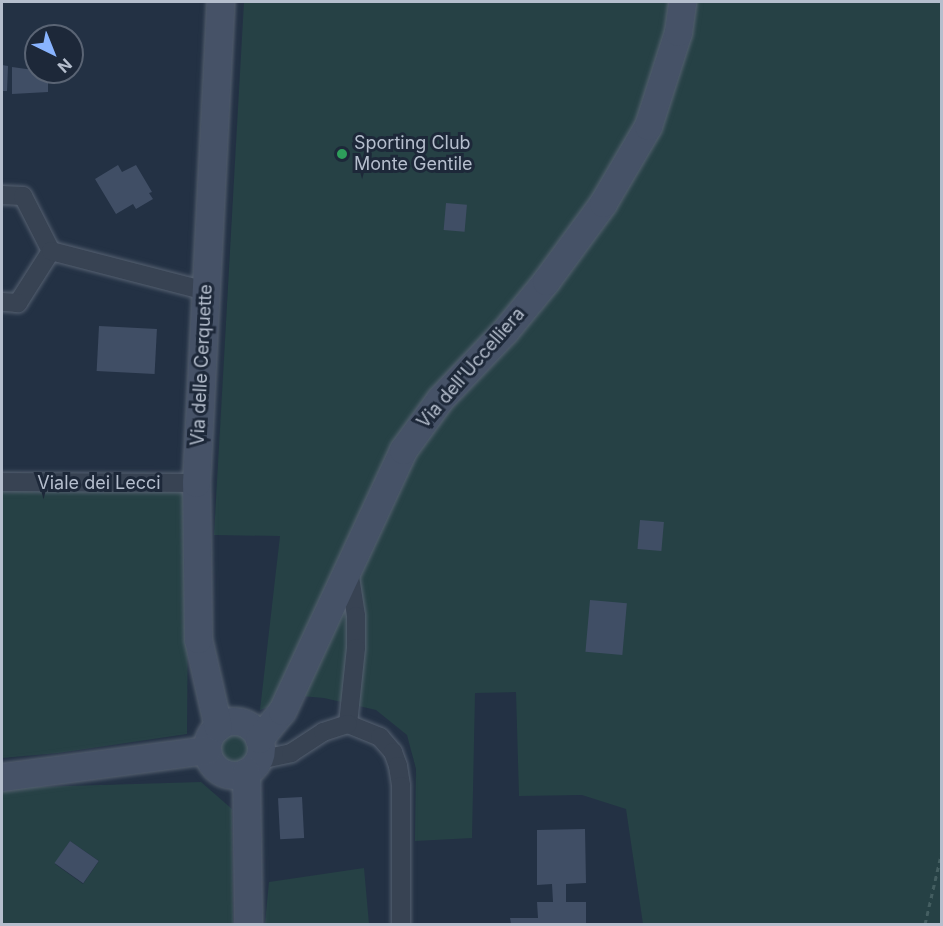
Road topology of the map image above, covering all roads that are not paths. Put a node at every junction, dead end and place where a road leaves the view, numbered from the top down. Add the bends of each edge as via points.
1 (220, 2) edge
2 (682, 2) edge
3 (2, 195) edge
4 (51, 250) junction
5 (206, 291) junction
6 (2, 302) edge
7 (2, 483) edge
8 (196, 483) junction
9 (348, 570) junction
10 (348, 724) junction
11 (212, 738) junction
12 (255, 757) junction
13 (2, 777) edge
14 (248, 924) edge
15 (401, 924) edge

1 - 5 street, Via delle Cerquette
2 - 9 street, Via dell'Uccelliera via 678,32 648,126 603,203 524,310 452,385 418,427 403,450
3 - 4 street via 23,196
4 - 5 street
4 - 6 street via 18,303
5 - 8 street, Via delle Cerquette
7 - 8 street, Viale dei Lecci
8 - 11 street, Via delle Cerquette via 198,639
9 - 10 street via 356,616
9 - 12 street, Via dell'Uccelliera via 282,711
10 - 12 street via 324,732 291,753
10 - 15 street via 380,737 393,752 398,766
11 - 12 street via 234,721 249,726
11 - 12 street via 214,766 221,772 229,775
11 - 13 street
12 - 14 street

